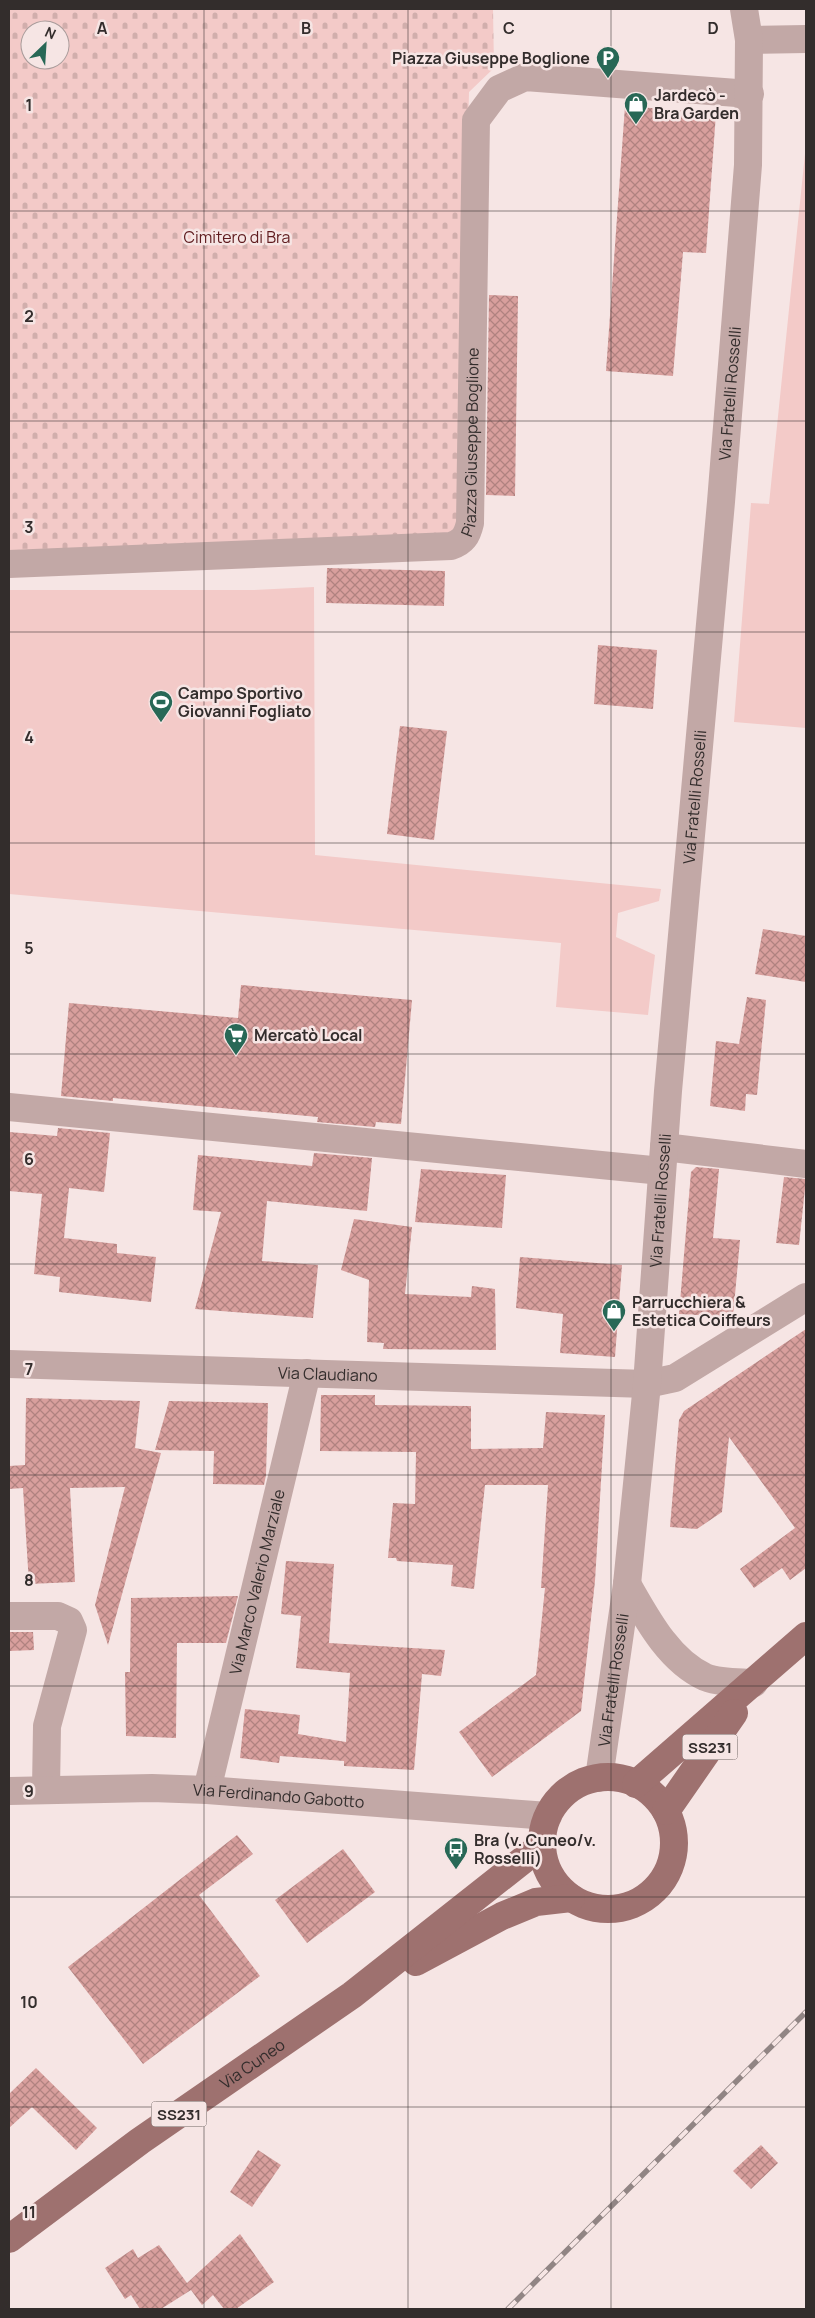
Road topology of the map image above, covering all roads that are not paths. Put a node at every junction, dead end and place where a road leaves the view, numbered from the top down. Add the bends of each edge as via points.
1 (744, 9) edge
2 (806, 39) edge
3 (749, 40) junction
4 (750, 94) junction
5 (9, 564) edge
6 (9, 1107) edge
7 (663, 1159) junction
8 (806, 1164) edge
9 (806, 1298) edge
10 (9, 1364) edge
11 (307, 1373) junction
12 (647, 1384) junction
13 (627, 1584) junction
14 (9, 1616) edge
15 (806, 1636) edge
16 (754, 1683) junction
17 (599, 1778) junction
18 (636, 1784) junction
19 (46, 1790) junction
20 (207, 1790) junction
21 (9, 1791) edge
22 (666, 1811) junction
23 (548, 1816) junction
24 (542, 1845) junction
25 (571, 1898) junction
26 (352, 1995) junction
27 (9, 2239) edge

1 - 3 street, Via Fratelli Rosselli
2 - 3 street
3 - 4 street, Via Fratelli Rosselli
4 - 5 street, Piazza Giuseppe Boglione via 525,77 500,89 476,120 470,523 467,535 460,543 451,546
4 - 7 street, Via Fratelli Rosselli via 748,165 721,502
6 - 7 street
7 - 8 street
7 - 12 street, Via Fratelli Rosselli
9 - 12 street, Via Claudiano via 675,1378
10 - 11 street, Via Claudiano
11 - 12 street, Via Claudiano
11 - 20 street, Via Marco Valerio Marziale
12 - 13 street, Via Fratelli Rosselli
13 - 16 street, Via Fratelli Rosselli via 649,1622 675,1656 704,1676 721,1682
13 - 17 street, Via Fratelli Rosselli
14 - 19 street via 58,1616 69,1621 73,1630 47,1726
15 - 16 main road, SS231
16 - 18 main road, SS231
16 - 22 main road, SS231
17 - 18 main road via 618,1778
17 - 23 main road via 569,1790
18 - 22 main road via 653,1795
19 - 20 street, Via Ferdinando Gabotto
19 - 21 street, Via Ferdinando Gabotto
20 - 23 street, Via Ferdinando Gabotto
22 - 25 main road via 673,1830 674,1850 670,1868 660,1885 645,1899 627,1907 608,1910 588,1907
23 - 24 main road
24 - 25 main road via 552,1878
24 - 26 main road, Via Cuneo / SS231
25 - 26 main road, Via Cuneo / SS231 via 536,1902 502,1916
26 - 27 main road, Via Cuneo / SS231 via 140,2141

